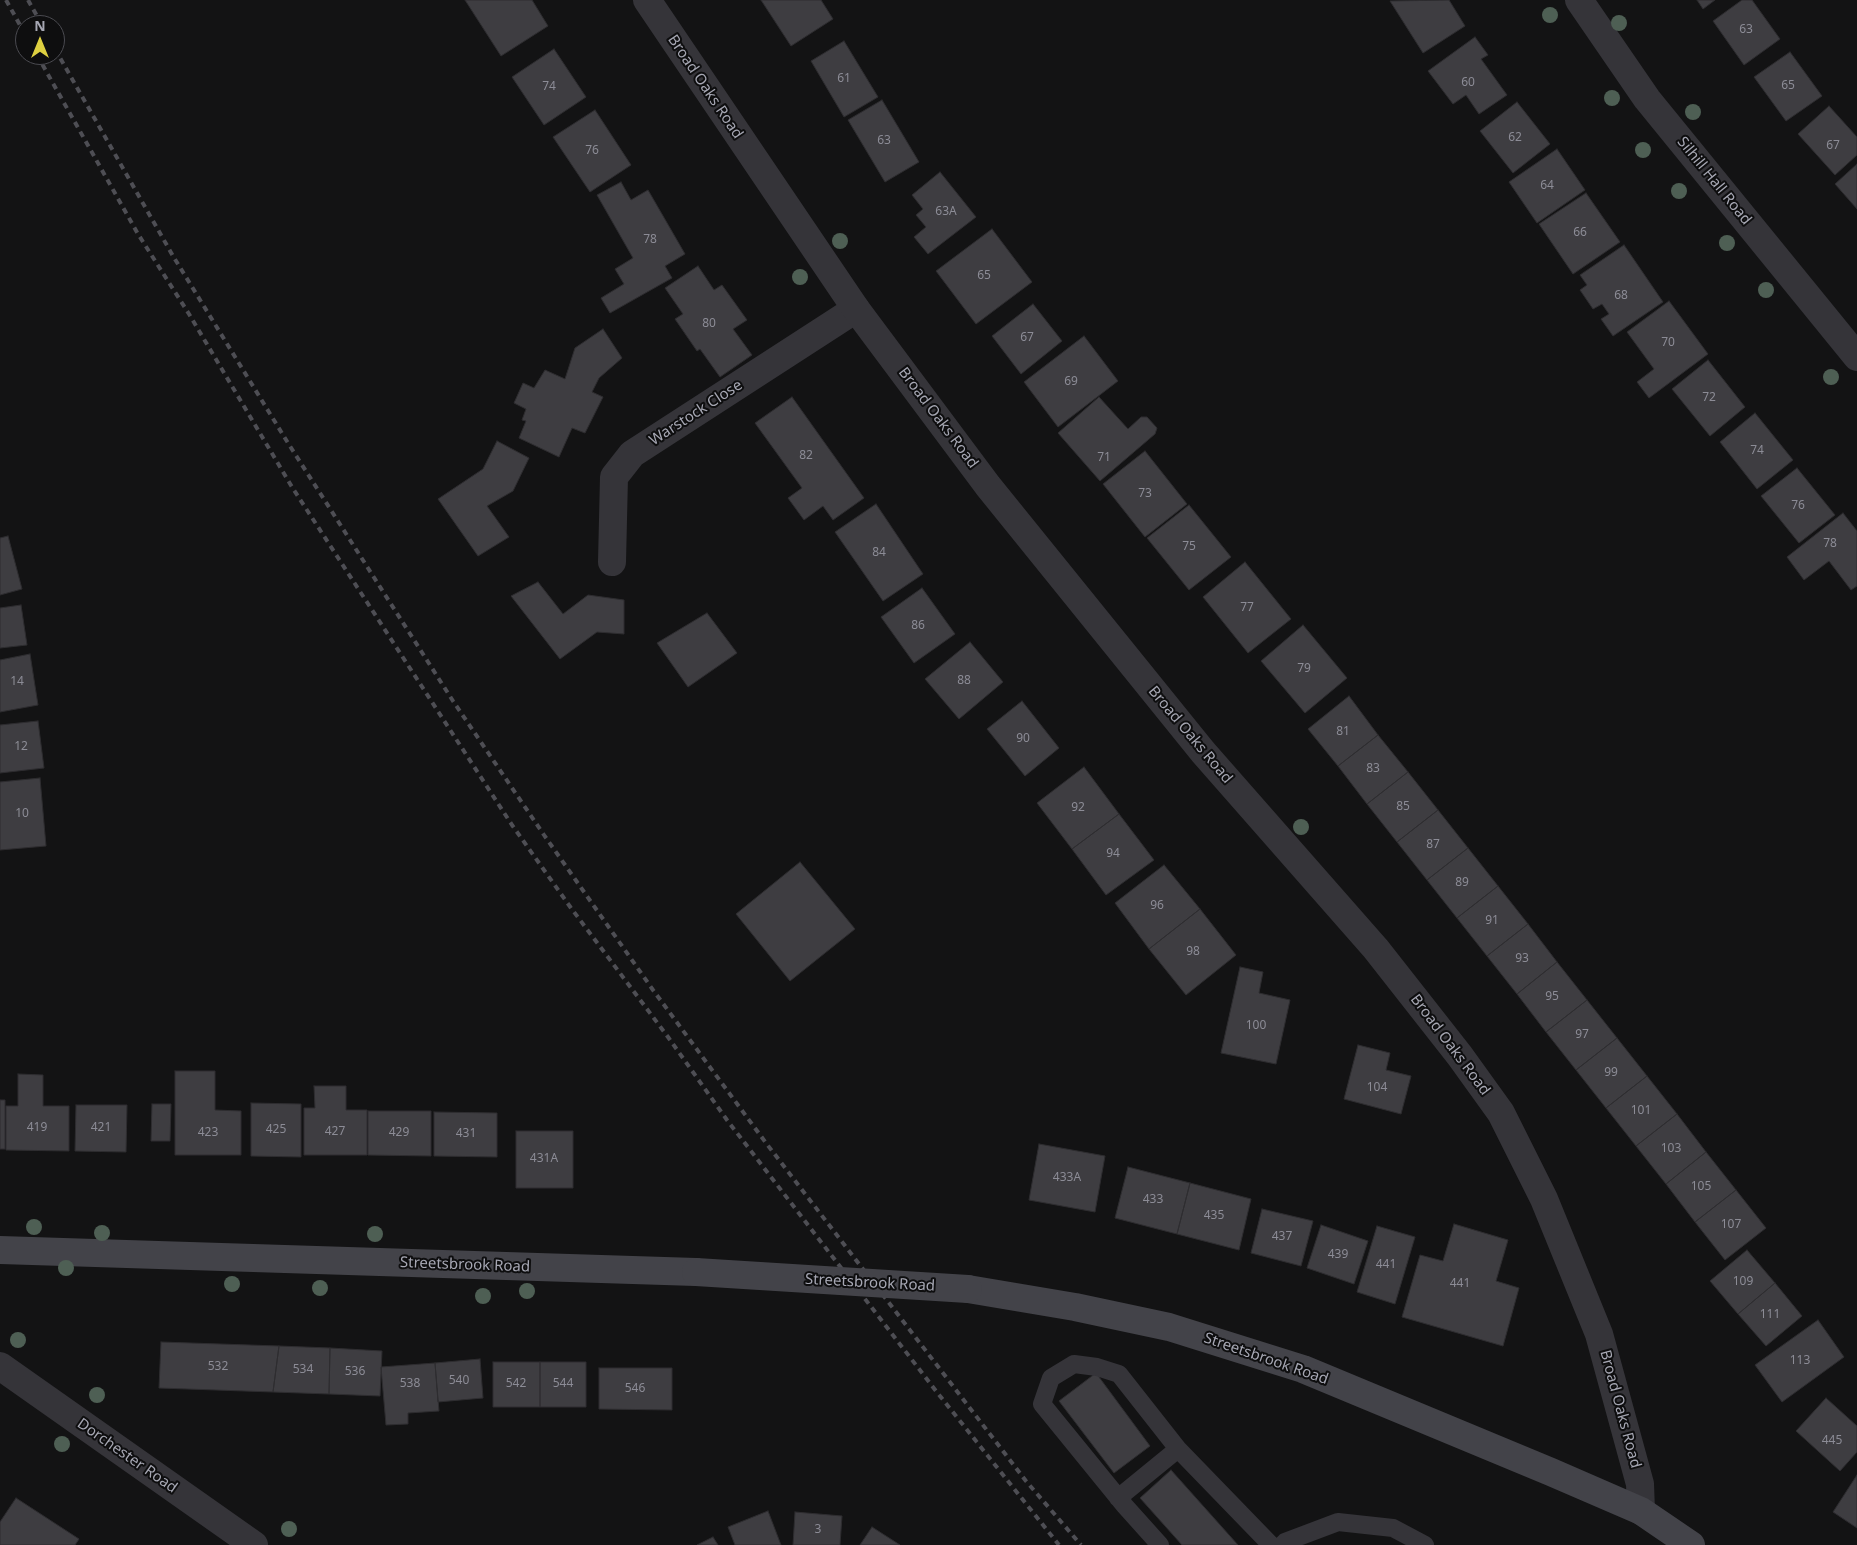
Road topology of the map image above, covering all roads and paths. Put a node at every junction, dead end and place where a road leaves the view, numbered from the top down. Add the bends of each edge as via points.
1 (646, 0) edge
2 (1579, 0) edge
3 (856, 309) junction
4 (1857, 357) edge
5 (612, 562) dead end
6 (0, 1250) edge
7 (0, 1366) edge
8 (1178, 1449) junction
9 (1118, 1498) junction
10 (1641, 1511) junction
11 (254, 1545) edge
12 (1160, 1545) edge
13 (1271, 1545) edge
14 (1282, 1545) edge
15 (1425, 1545) edge
16 (1691, 1545) edge

1 - 3 street, Broad Oaks Road
2 - 4 street, Silhill Hall Road via 1647,99
3 - 5 street, Warstock Close via 632,454 614,477
3 - 10 street, Broad Oaks Road via 988,486 1203,752 1376,949 1500,1112 1544,1199 1599,1334 1640,1484
6 - 10 main road, Streetsbrook Road, bridge via 696,1272 968,1289 1170,1327 1303,1369
7 - 11 street, Dorchester Road
8 - 9 lane
8 - 9 lane via 1119,1374 1097,1366 1074,1364 1051,1378 1042,1404
8 - 13 lane
9 - 12 lane
10 - 16 main road, Streetsbrook Road
14 - 15 lane via 1338,1522 1393,1528

